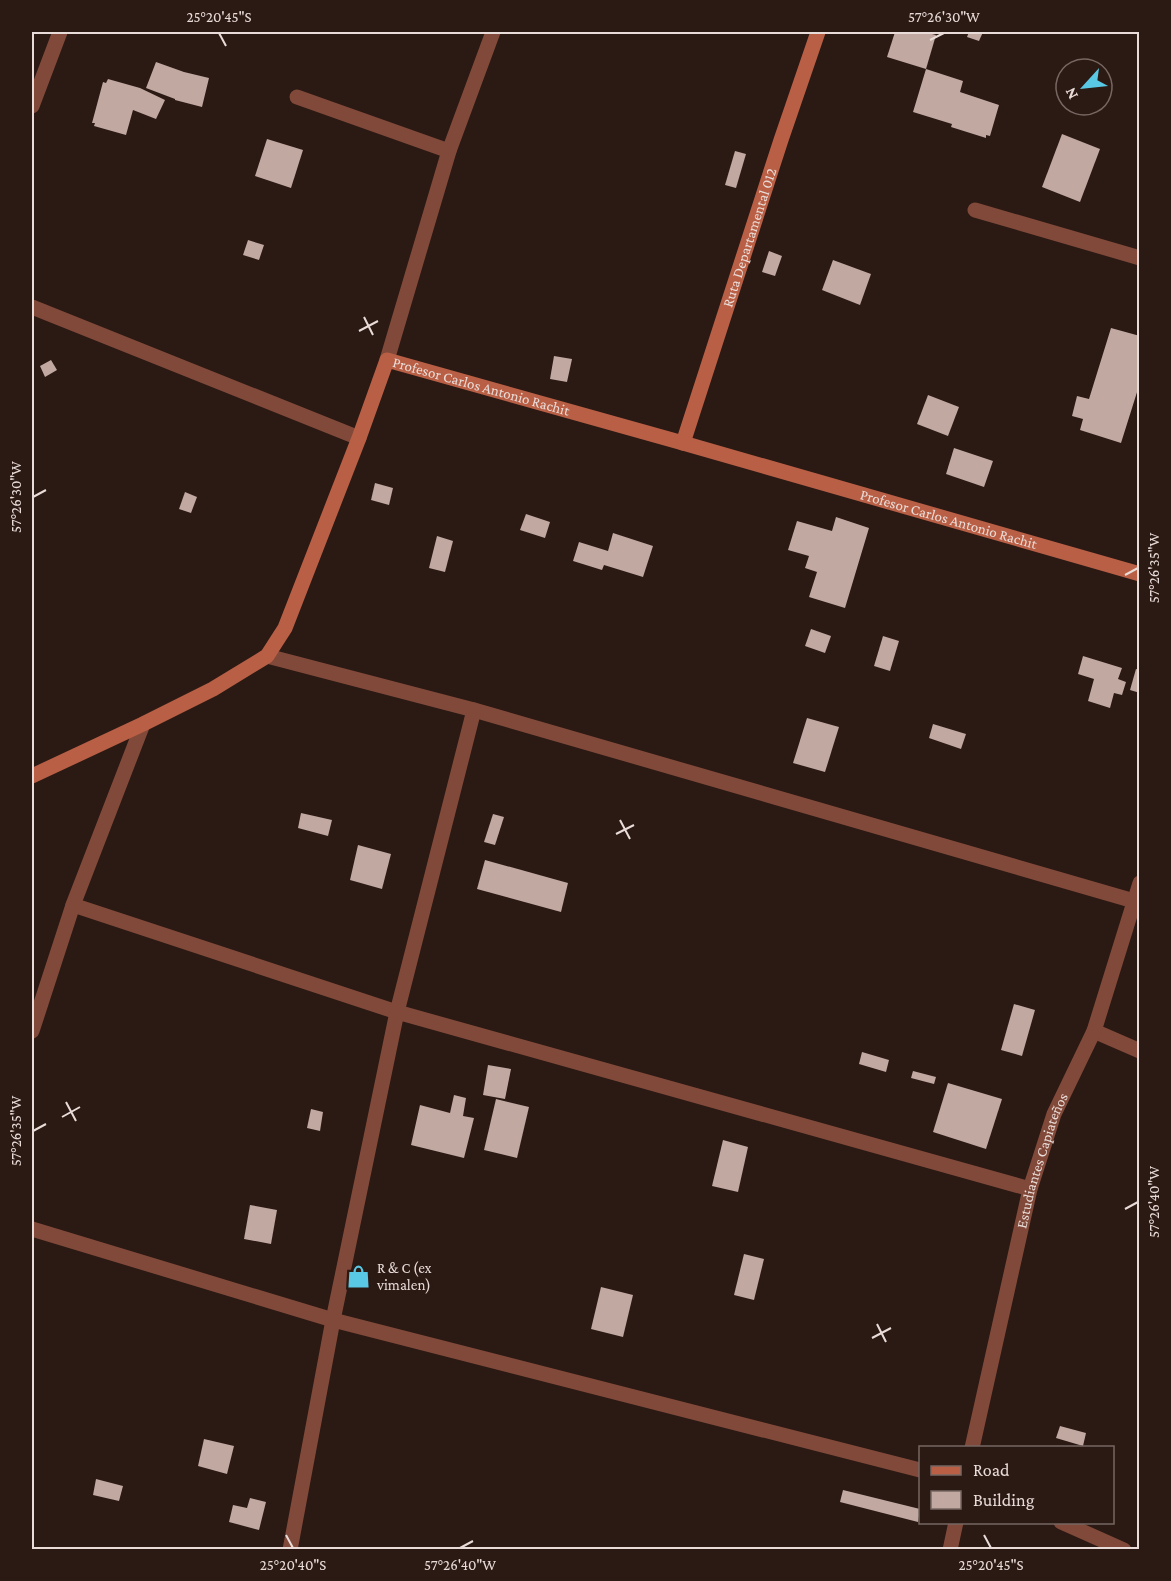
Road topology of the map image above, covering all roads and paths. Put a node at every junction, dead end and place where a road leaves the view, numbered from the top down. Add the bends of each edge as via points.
1 (60, 32) edge
2 (493, 32) edge
3 (818, 32) edge
4 (297, 97) dead end
5 (32, 106) edge
6 (449, 152) junction
7 (975, 210) dead end
8 (1140, 258) edge
9 (32, 307) edge
10 (387, 360) junction
11 (359, 438) junction
12 (683, 443) junction
13 (1140, 574) edge
14 (267, 656) junction
15 (474, 710) junction
16 (143, 724) junction
17 (32, 776) edge
18 (1140, 883) edge
19 (1134, 901) junction
20 (73, 905) junction
21 (398, 1012) junction
22 (32, 1031) edge
23 (1094, 1031) junction
24 (1140, 1051) edge
25 (1030, 1189) junction
26 (32, 1229) edge
27 (333, 1320) junction
28 (972, 1446) edge
29 (919, 1469) edge
30 (956, 1524) edge
31 (1066, 1524) edge
32 (290, 1550) edge
33 (950, 1550) edge
34 (1125, 1550) edge

1 - 5 street
2 - 6 street
3 - 12 main road, Ruta Departamental 012
4 - 6 street
6 - 10 street
7 - 8 street
9 - 11 street
10 - 11 main road, Profesor Carlos Antonio Rachit
10 - 12 main road, Profesor Carlos Antonio Rachit
11 - 14 main road, Profesor Carlos Antonio Rachit via 285,628
12 - 13 main road, Profesor Carlos Antonio Rachit
14 - 15 street
14 - 16 main road, Profesor Carlos Antonio Rachit
15 - 19 street
15 - 21 street
16 - 17 main road, Profesor Carlos Antonio Rachit
16 - 20 street
18 - 19 street, Estudiantes Capiateños
19 - 23 street, Estudiantes Capiateños
20 - 21 street
20 - 22 street
21 - 25 street
21 - 27 street
23 - 24 street
23 - 25 street, Estudiantes Capiateños via 1054,1114
25 - 28 street, Estudiantes Capiateños
26 - 27 street
27 - 29 street
27 - 32 street
30 - 33 street
31 - 34 street

